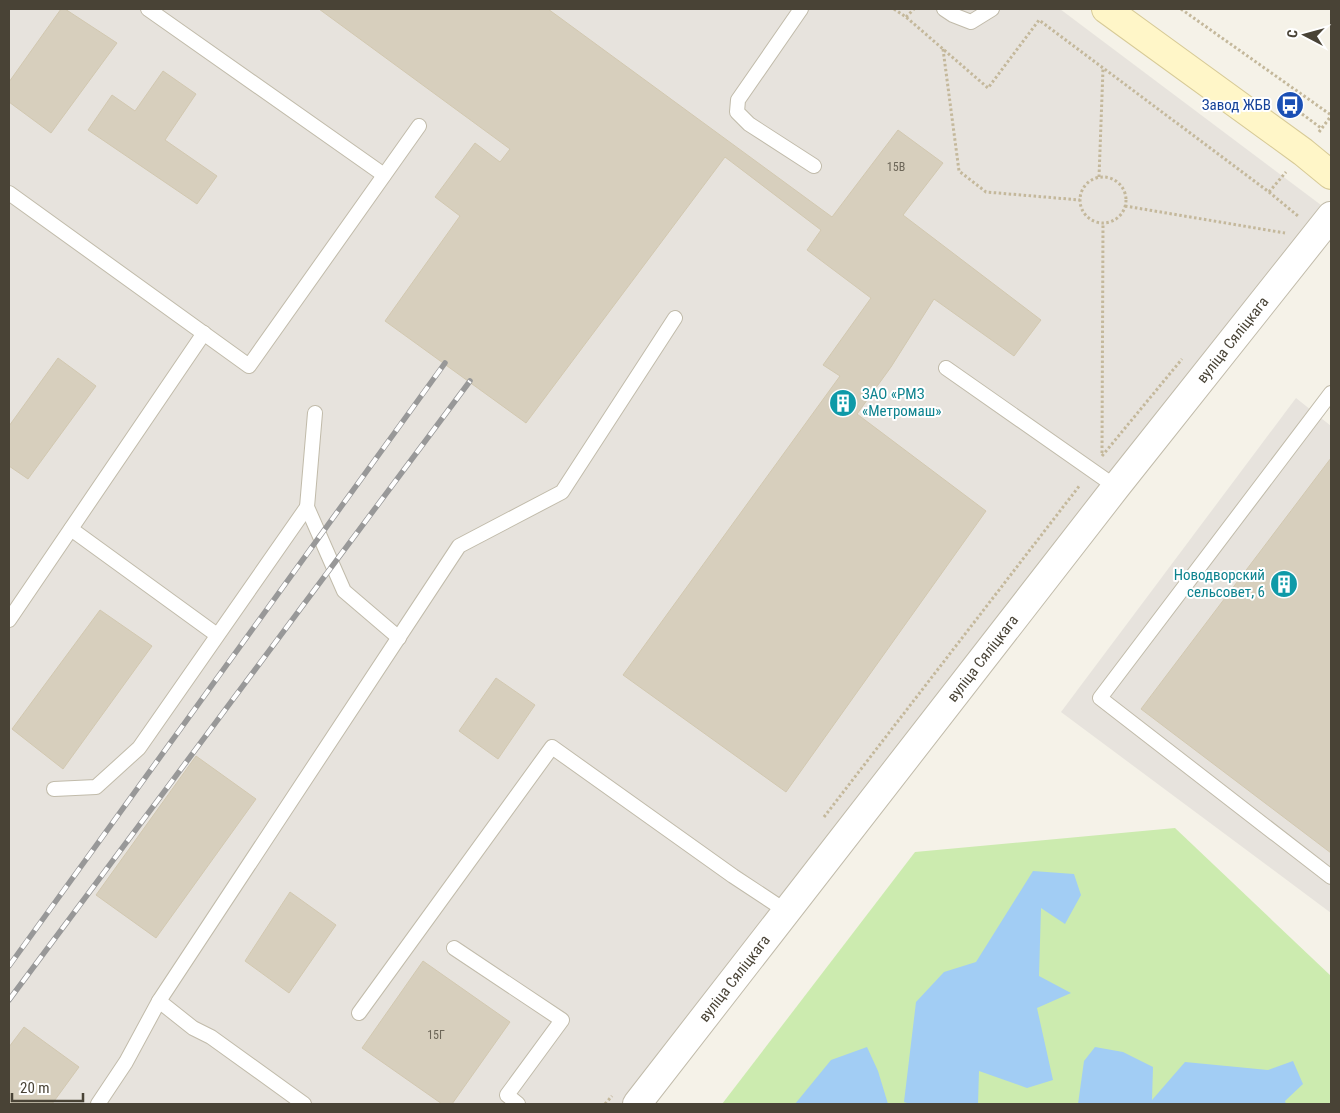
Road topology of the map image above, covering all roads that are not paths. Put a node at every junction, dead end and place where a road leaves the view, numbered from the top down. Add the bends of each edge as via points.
1 (148, 9) edge
2 (801, 9) edge
3 (944, 9) edge
4 (992, 9) edge
5 (1106, 9) edge
6 (419, 126) dead end
7 (814, 166) dead end
8 (384, 175) junction
9 (1331, 175) edge
10 (9, 193) edge
11 (1325, 224) edge
12 (675, 318) dead end
13 (204, 334) junction
14 (946, 368) dead end
15 (1331, 393) edge
16 (315, 413) dead end
17 (1116, 487) junction
18 (307, 507) junction
19 (71, 528) junction
20 (9, 620) edge
21 (217, 636) junction
22 (399, 638) junction
23 (54, 789) dead end
24 (1331, 877) edge
25 (786, 911) junction
26 (454, 948) dead end
27 (159, 1001) junction
28 (359, 1013) dead end
29 (98, 1104) edge
30 (304, 1104) edge
31 (518, 1104) edge
32 (638, 1104) edge

1 - 8 lane
2 - 7 lane via 738,100 737,112 749,124
3 - 4 lane via 971,22
5 - 9 main road
6 - 8 lane
8 - 13 lane via 249,366
10 - 13 lane
11 - 17 street, вуліца Сяліцкага
12 - 22 lane via 562,492 459,546
13 - 19 lane
14 - 17 lane
15 - 24 lane via 1100,698
16 - 18 lane
17 - 25 street, вуліца Сяліцкага
18 - 21 lane
18 - 22 lane via 344,591
19 - 20 lane
19 - 21 lane
21 - 23 lane via 139,748 96,787
22 - 27 lane
25 - 28 lane via 552,747
25 - 32 street, вуліца Сяліцкага
26 - 31 lane via 562,1020 507,1095
27 - 29 lane via 126,1062
27 - 30 lane

